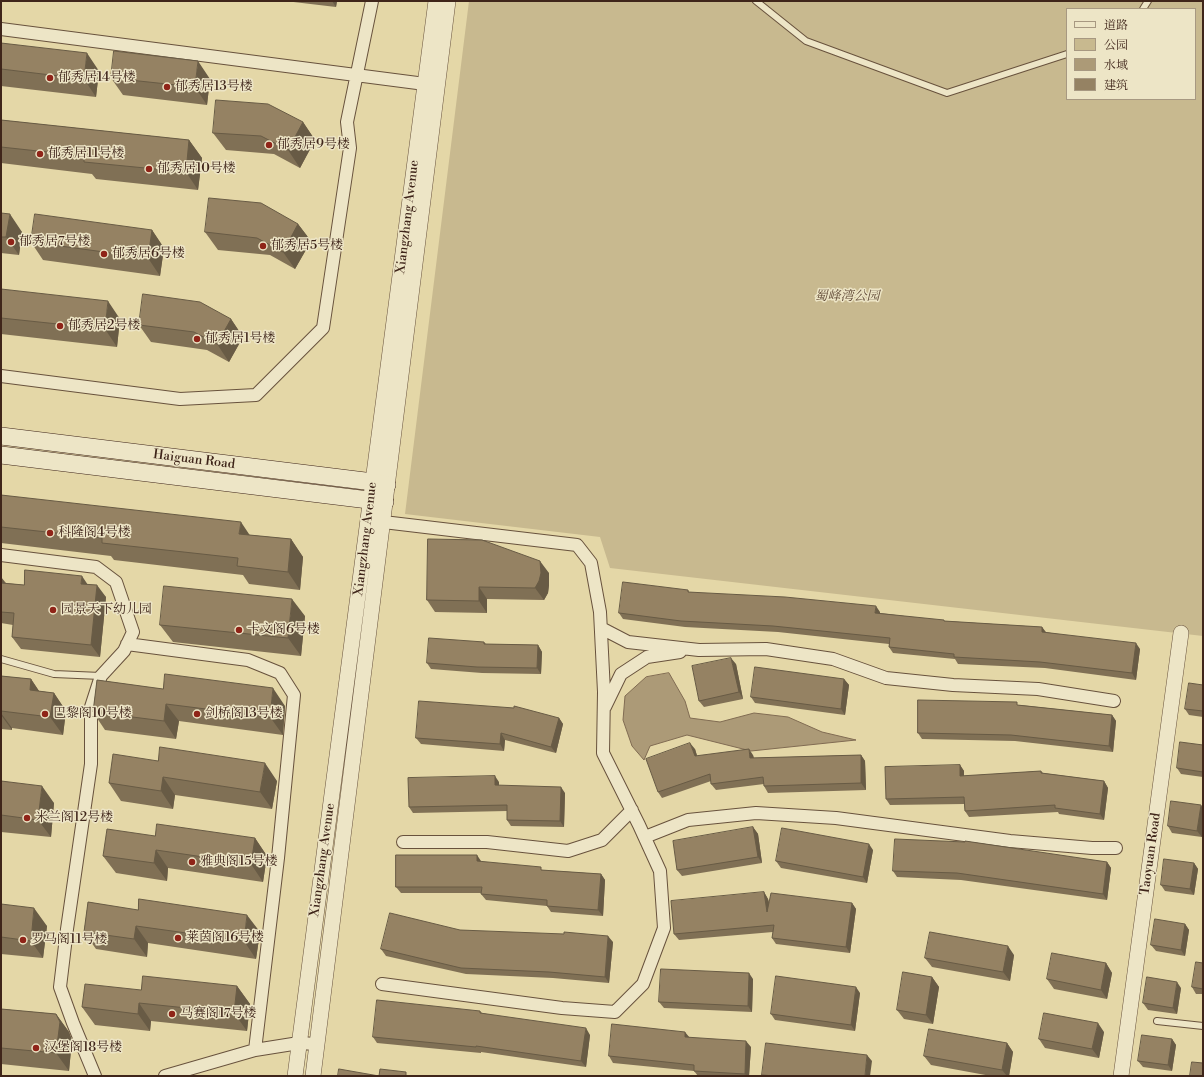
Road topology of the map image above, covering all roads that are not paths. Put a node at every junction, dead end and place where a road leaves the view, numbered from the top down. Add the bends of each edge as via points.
1 (372, 1) edge
2 (436, 1) edge
3 (448, 1) edge
4 (756, 1) edge
5 (1, 29) edge
6 (1066, 54) edge
7 (357, 75) junction
8 (425, 84) junction
9 (1, 376) edge
10 (1, 436) edge
11 (1, 455) edge
12 (380, 484) junction
13 (378, 502) junction
14 (375, 521) junction
15 (1, 555) edge
16 (601, 628) junction
17 (1181, 633) dead end
18 (127, 644) junction
19 (700, 650) junction
20 (1, 659) edge
21 (101, 676) junction
22 (1114, 701) dead end
23 (603, 712) junction
24 (632, 810) junction
25 (645, 837) junction
26 (404, 842) dead end
27 (1116, 848) dead end
28 (382, 984) dead end
29 (1157, 1021) dead end
30 (1203, 1026) edge
31 (299, 1043) junction
32 (317, 1044) junction
33 (255, 1050) junction
34 (96, 1076) edge
35 (165, 1076) edge
36 (295, 1076) edge
37 (313, 1076) edge
38 (1121, 1076) edge

1 - 7 street
2 - 8 street, Xiangzhang Avenue
3 - 12 street, Xiangzhang Avenue
4 - 6 lane via 806,41 947,93
5 - 7 street
7 - 8 street
7 - 9 street via 347,122 350,148 323,328 256,395 180,399
8 - 12 street, Xiangzhang Avenue
10 - 12 main road, Haiguan Road
11 - 13 main road, Haiguan Road
12 - 13 street, Xiangzhang Avenue
13 - 14 street, Xiangzhang Avenue
14 - 16 street via 577,545 591,563
14 - 31 street, Xiangzhang Avenue
14 - 32 street, Xiangzhang Avenue
15 - 18 street via 96,568 111,578 116,582 133,632
16 - 19 street via 628,642
16 - 23 street
17 - 38 street, Taoyuan Road
18 - 21 street
18 - 33 street via 248,660 280,673 294,695
19 - 22 street via 766,649 832,659 886,678 953,685 1038,689
19 - 23 street via 647,657 621,674
20 - 21 lane via 54,674
21 - 34 street via 91,707 91,764 60,987
23 - 24 street via 603,753
24 - 25 street
24 - 26 street via 602,840 568,851 486,842
25 - 27 street via 688,820 756,813 836,818 1010,841
25 - 28 street via 660,871 664,928 643,984 615,1012 562,1008
29 - 30 lane
31 - 32 street
31 - 33 street
31 - 36 street, Xiangzhang Avenue
32 - 37 street, Xiangzhang Avenue
33 - 35 street

